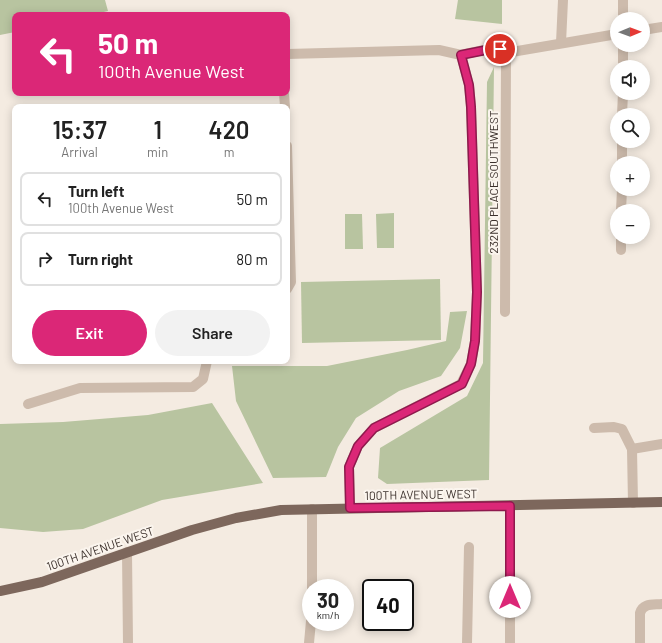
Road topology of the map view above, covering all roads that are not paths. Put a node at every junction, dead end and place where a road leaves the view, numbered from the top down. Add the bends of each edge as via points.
1 (563, 0) edge
2 (623, 0) edge
3 (623, 12) edge
4 (662, 27) edge
5 (650, 29) edge
6 (610, 35) edge
7 (561, 43) junction
8 (506, 53) junction
9 (290, 54) edge
10 (461, 55) junction
11 (621, 244) edge
12 (290, 248) edge
13 (621, 250) dead end
14 (290, 284) edge
15 (505, 312) dead end
16 (206, 364) edge
17 (28, 404) dead end
18 (594, 428) dead end
19 (662, 444) edge
20 (632, 449) junction
21 (662, 502) edge
22 (633, 503) junction
23 (510, 506) junction
24 (350, 508) junction
25 (312, 509) junction
26 (469, 547) dead end
27 (127, 552) junction
28 (312, 579) edge
29 (0, 591) edge
30 (662, 604) edge
31 (310, 631) edge
32 (128, 643) edge
33 (309, 643) edge
34 (467, 643) edge
35 (510, 643) edge
36 (640, 643) edge

1 - 7 street
2 - 3 street
4 - 5 street
6 - 7 street
7 - 8 street
8 - 10 street via 500,49
8 - 15 street, 232ND PLACE SOUTHWEST
9 - 10 street via 439,50
10 - 24 street via 469,85 471,107 477,292 475,341 471,364 462,384 374,428 358,446 349,467
11 - 13 street
12 - 14 street
16 - 17 street via 203,379 193,387 80,388
18 - 20 street via 622,429
19 - 20 street
20 - 22 street
21 - 22 main road, 100TH AVENUE WEST
22 - 23 main road, 100TH AVENUE WEST
23 - 24 main road, 100TH AVENUE WEST
23 - 35 street
24 - 25 main road, 100TH AVENUE WEST
25 - 27 main road, 100TH AVENUE WEST via 281,510 236,518
25 - 28 street
26 - 34 street
27 - 29 main road, 100TH AVENUE WEST via 42,582
27 - 32 street
30 - 36 street via 648,605 641,609
31 - 33 street

